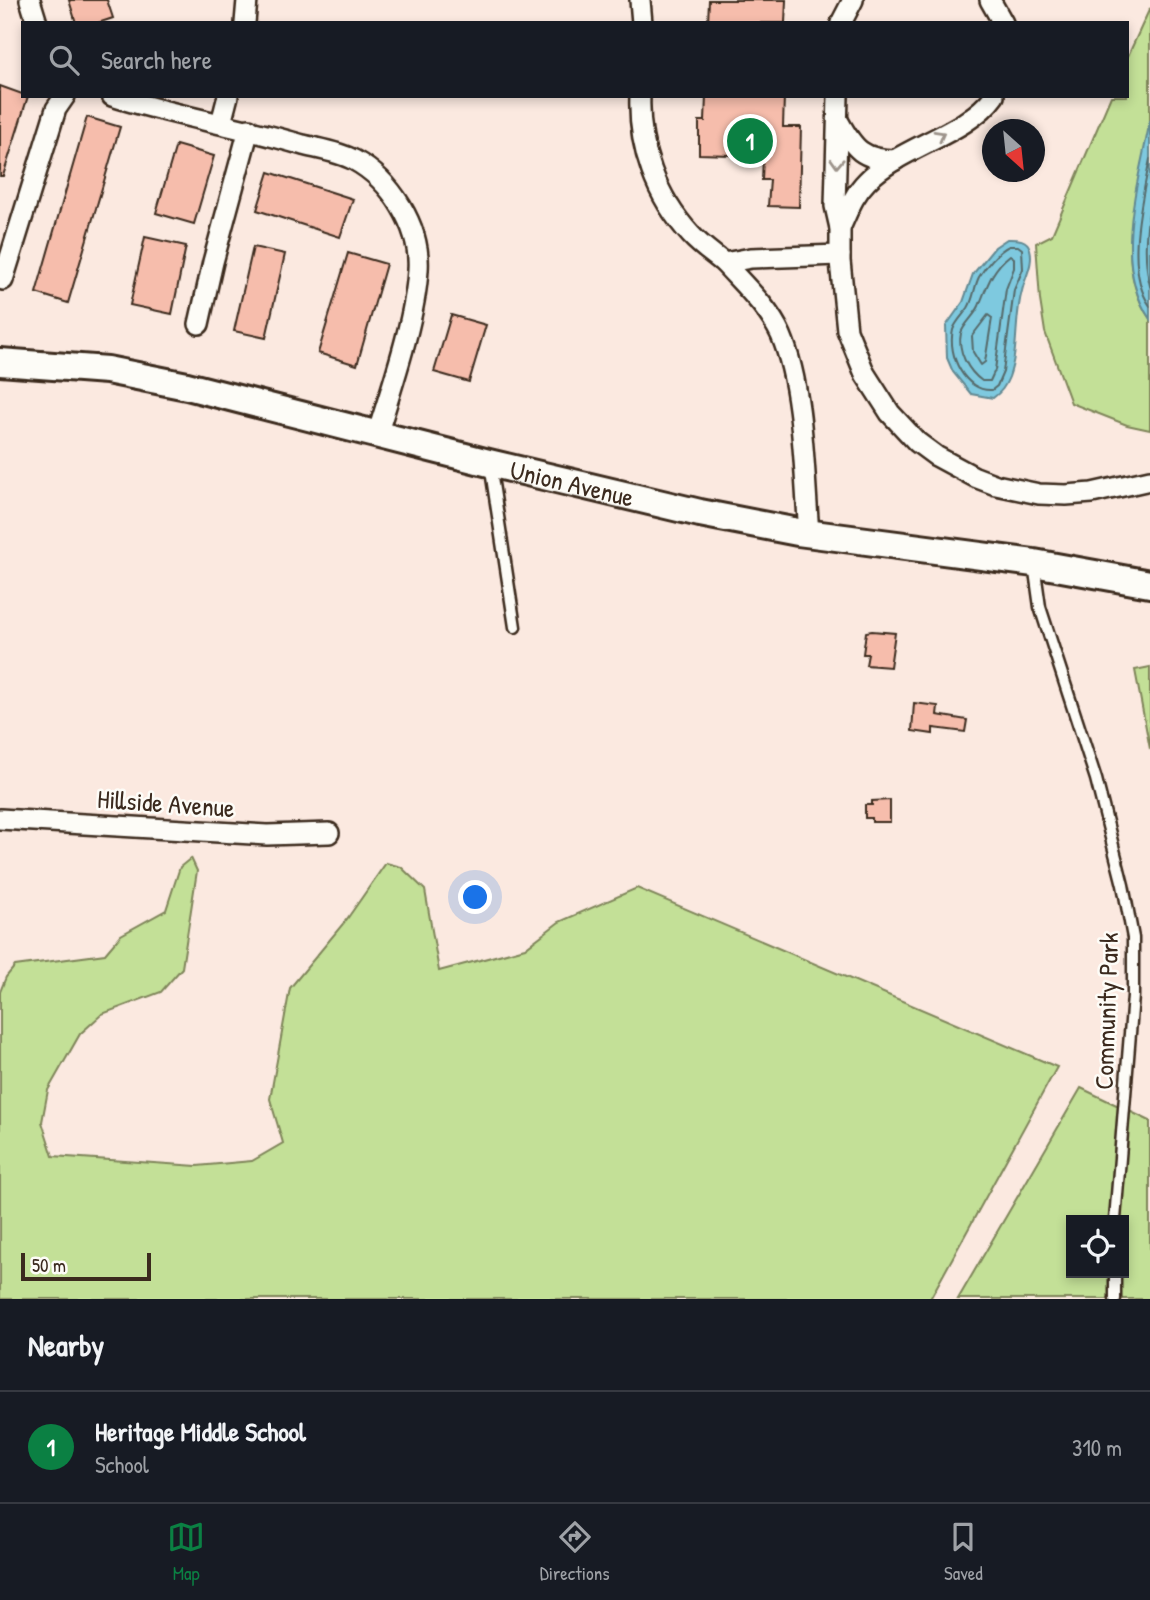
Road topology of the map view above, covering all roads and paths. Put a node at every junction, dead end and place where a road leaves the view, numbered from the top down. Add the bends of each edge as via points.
1 (30, 0) edge
2 (247, 0) edge
3 (640, 0) edge
4 (853, 0) edge
5 (990, 0) edge
6 (36, 21) edge
7 (245, 21) edge
8 (642, 21) edge
9 (842, 21) edge
10 (1002, 21) edge
11 (64, 98) edge
12 (119, 98) edge
13 (227, 98) edge
14 (640, 98) edge
15 (838, 98) edge
16 (991, 98) edge
17 (838, 121) junction
18 (221, 123) junction
19 (249, 129) junction
20 (895, 160) junction
21 (840, 228) junction
22 (840, 255) junction
23 (724, 263) junction
24 (3, 280) dead end
25 (199, 324) dead end
26 (0, 362) edge
27 (377, 435) junction
28 (489, 463) junction
29 (1150, 480) edge
30 (809, 533) junction
31 (1034, 563) junction
32 (1150, 584) edge
33 (515, 627) dead end
34 (0, 819) edge
35 (329, 833) dead end
36 (1115, 1215) edge
37 (1115, 1278) edge
38 (1115, 1299) edge

1 - 6 street
2 - 7 street
3 - 8 street
4 - 9 street
5 - 10 street
11 - 24 street via 56,108
12 - 18 street
13 - 18 street
14 - 23 street via 643,145 657,182 691,235
15 - 17 street
20 -> 16 street via 970,118
17 - 20 street via 862,154
17 -> 21 street via 835,206
18 - 19 street
19 - 25 street
19 - 27 street via 354,159 403,207 418,269
20 - 21 street via 866,181
21 - 22 street
22 - 23 street
22 - 29 street via 847,330 855,353 878,398 917,442 936,456 996,485 1039,494 1093,493
23 - 30 street via 780,333 793,371
26 - 27 street, Union Avenue via 107,370
27 - 28 street, Union Avenue
28 - 30 street, Union Avenue via 700,513
28 - 33 lane
30 - 31 street, Union Avenue
31 - 32 street, Union Avenue
31 - 36 lane, Community Park via 1040,607 1096,779 1133,938 1133,996
34 - 35 street, Hillside Avenue via 267,835
37 - 38 lane

